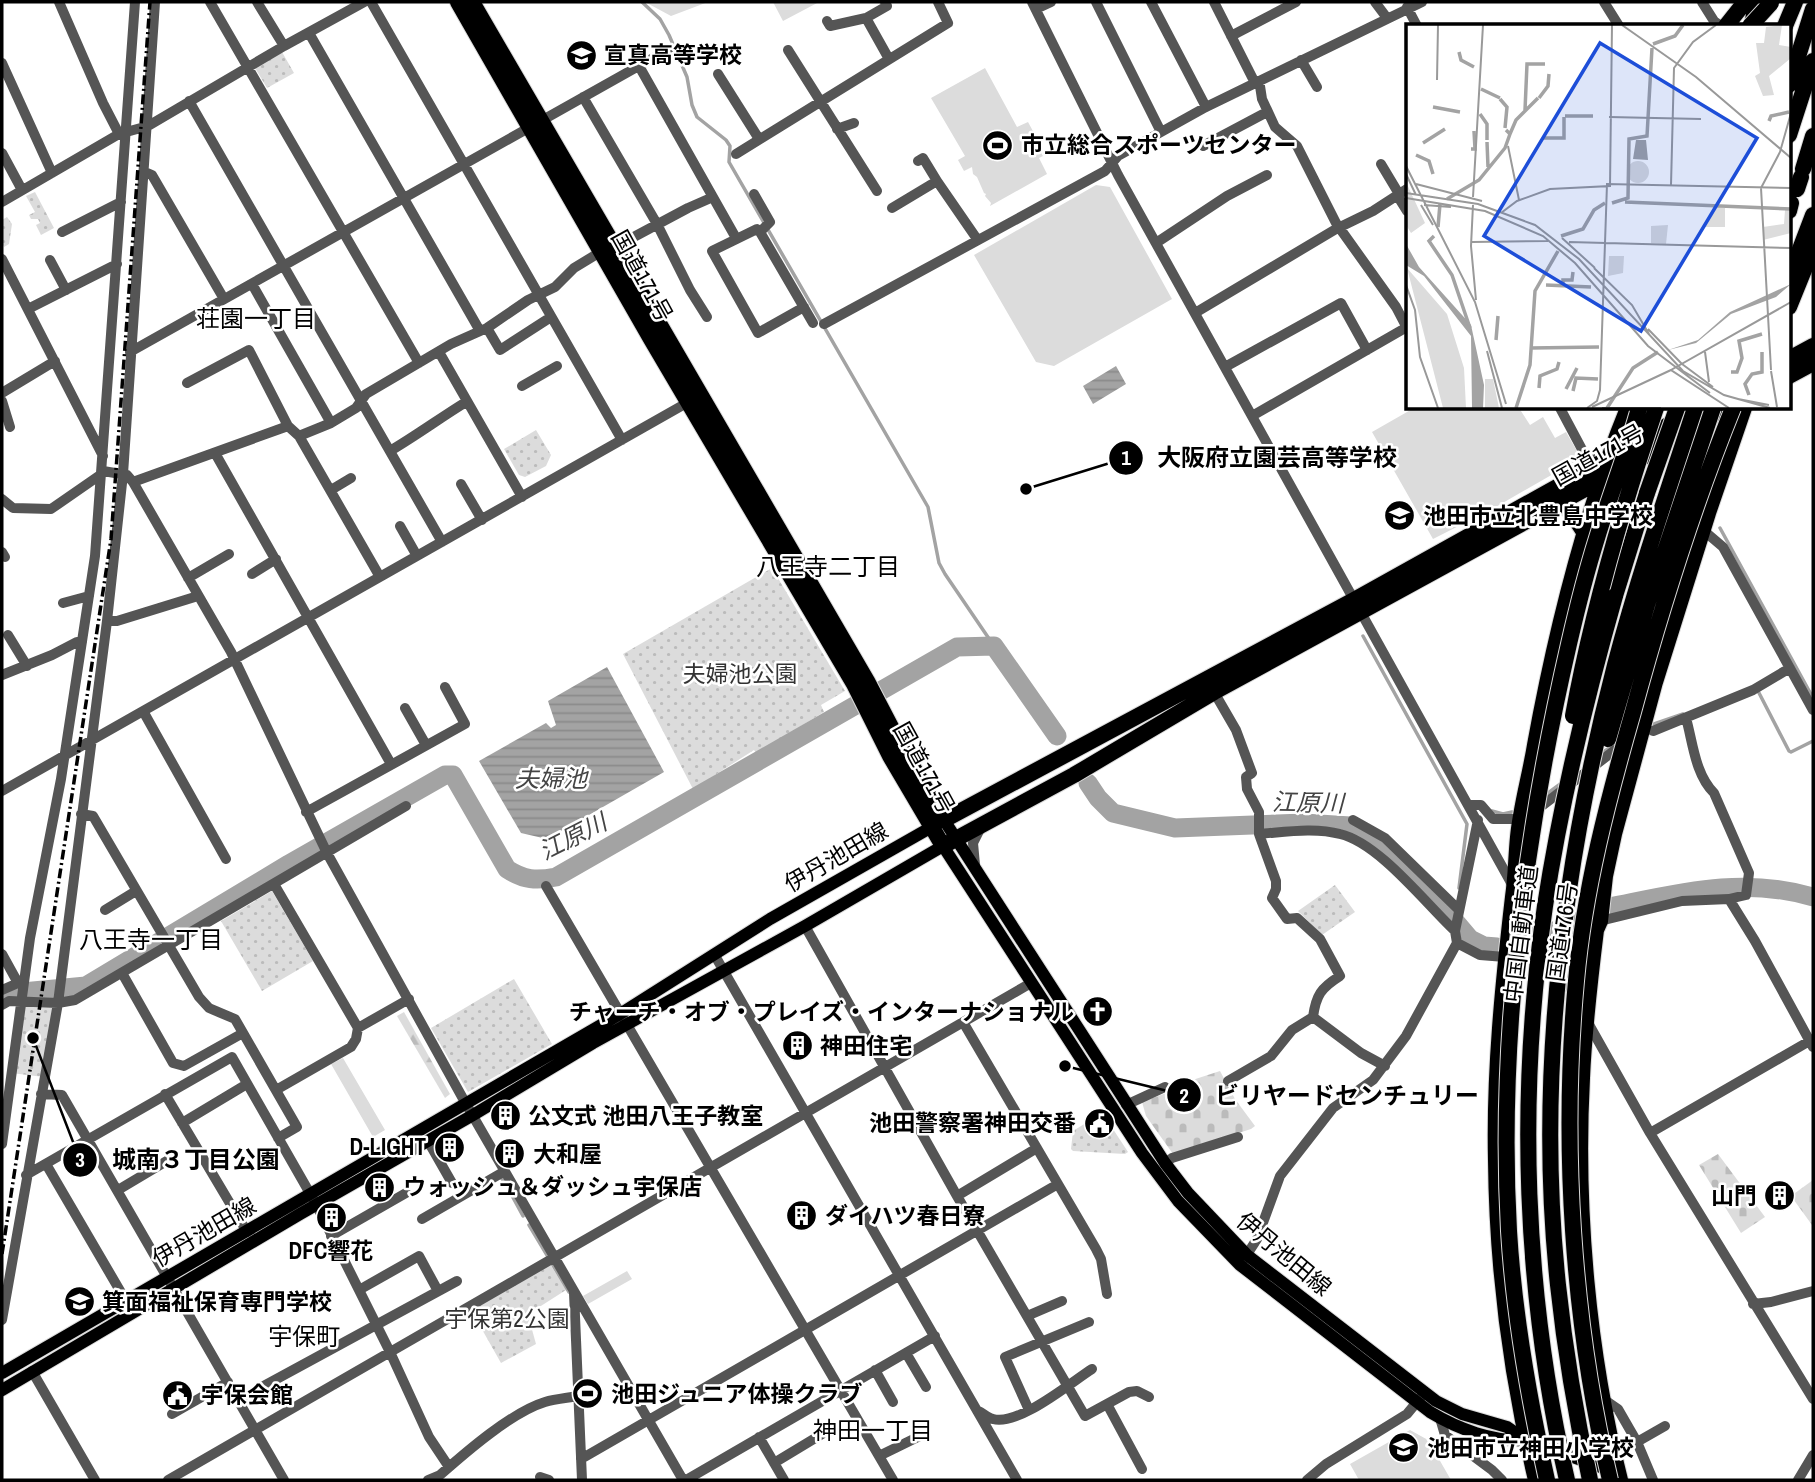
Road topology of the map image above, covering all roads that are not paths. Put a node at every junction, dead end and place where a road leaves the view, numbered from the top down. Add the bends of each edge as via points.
1 (60, 2) edge
2 (135, 2) edge
3 (155, 2) edge
4 (210, 2) edge
5 (257, 2) edge
6 (364, 2) edge
7 (371, 2) edge
8 (458, 2) edge
9 (472, 2) edge
10 (885, 2) edge
11 (937, 2) edge
12 (1051, 2) edge
13 (1096, 2) edge
14 (1151, 2) edge
15 (1214, 2) edge
16 (1296, 2) edge
17 (1375, 2) edge
18 (1422, 2) edge
19 (1605, 2) edge
20 (1702, 2) edge
21 (1795, 2) edge
22 (347, 6) edge
23 (1034, 6) edge
24 (1407, 7) junction
25 (1813, 9) edge
26 (1753, 11) edge
27 (866, 18) junction
28 (1387, 18) junction
29 (827, 21) dead end
30 (1416, 24) edge
31 (1618, 24) edge
32 (1717, 24) edge
33 (1720, 24) edge
34 (1786, 24) edge
35 (309, 33) junction
36 (1231, 36) junction
37 (284, 46) junction
38 (669, 49) dead end
39 (788, 50) dead end
40 (889, 59) junction
41 (1301, 60) junction
42 (1813, 61) edge
43 (2, 63) edge
44 (249, 66) junction
45 (639, 66) junction
46 (718, 74) dead end
47 (1256, 82) junction
48 (1790, 82) edge
49 (1317, 87) dead end
50 (583, 97) junction
51 (189, 101) junction
52 (821, 101) junction
53 (1206, 107) junction
54 (1267, 112) junction
55 (854, 123) dead end
56 (536, 124) junction
57 (148, 126) junction
58 (837, 128) junction
59 (1161, 132) junction
60 (1790, 132) edge
61 (122, 133) junction
62 (1813, 136) edge
63 (759, 139) junction
64 (1203, 146) dead end
65 (2, 153) edge
66 (736, 153) dead end
67 (918, 161) dead end
68 (1112, 163) junction
69 (464, 164) junction
70 (1381, 164) dead end
71 (145, 172) junction
72 (52, 173) junction
73 (1267, 175) dead end
74 (1801, 178) edge
75 (937, 181) junction
76 (22, 190) junction
77 (877, 191) dead end
78 (1401, 193) edge
79 (754, 194) dead end
80 (713, 197) junction
81 (404, 198) junction
82 (2, 202) edge
83 (121, 202) junction
84 (892, 208) dead end
85 (1813, 215) edge
86 (657, 224) junction
87 (1341, 227) junction
88 (62, 232) dead end
89 (343, 232) junction
90 (760, 232) junction
91 (736, 238) junction
92 (977, 239) junction
93 (1156, 243) junction
94 (1813, 248) edge
95 (608, 249) junction
96 (2, 259) edge
97 (50, 260) dead end
98 (117, 264) junction
99 (284, 266) junction
100 (1801, 277) edge
101 (252, 284) junction
102 (66, 290) junction
103 (539, 295) junction
104 (224, 299) junction
105 (1406, 302) edge
106 (1790, 304) edge
107 (804, 307) junction
108 (1396, 307) junction
109 (28, 309) junction
110 (1195, 313) junction
111 (1790, 315) edge
112 (551, 317) junction
113 (708, 317) dead end
114 (1406, 326) edge
115 (484, 329) junction
116 (1406, 329) edge
117 (1813, 346) edge
118 (1367, 350) junction
119 (130, 352) junction
120 (439, 352) junction
121 (1790, 358) edge
122 (55, 361) junction
123 (566, 361) junction
124 (419, 363) junction
125 (1813, 363) edge
126 (1225, 367) junction
127 (1790, 375) edge
128 (187, 383) dead end
129 (522, 386) dead end
130 (2, 393) edge
131 (695, 399) junction
132 (2, 401) edge
133 (467, 401) junction
134 (362, 402) junction
135 (1561, 410) edge
136 (1622, 410) edge
137 (1627, 410) edge
138 (1638, 410) edge
139 (1655, 410) edge
140 (1676, 410) edge
141 (1694, 410) edge
142 (1697, 410) edge
143 (1712, 410) edge
144 (1729, 410) edge
145 (1732, 410) edge
146 (1743, 410) edge
147 (1252, 416) junction
148 (331, 423) junction
149 (288, 426) junction
150 (10, 427) dead end
151 (299, 436) junction
152 (622, 440) junction
153 (1615, 442) junction
154 (390, 451) junction
155 (215, 453) junction
156 (1590, 455) dead end
157 (103, 456) junction
158 (1609, 457) junction
159 (105, 472) junction
160 (122, 474) junction
161 (351, 478) dead end
162 (1603, 478) junction
163 (133, 482) junction
164 (461, 484) dead end
165 (331, 490) junction
166 (522, 497) junction
167 (2, 499) edge
168 (1557, 504) junction
169 (5, 510) edge
170 (482, 520) junction
171 (400, 526) dead end
172 (1703, 530) junction
173 (1584, 532) junction
174 (442, 542) junction
175 (229, 554) dead end
176 (417, 556) junction
177 (276, 559) junction
178 (252, 574) dead end
179 (380, 577) junction
180 (188, 578) junction
181 (89, 596) junction
182 (198, 596) junction
183 (63, 603) dead end
184 (1357, 605) junction
185 (309, 617) junction
186 (107, 621) junction
187 (8, 635) dead end
188 (82, 642) junction
189 (234, 660) junction
190 (27, 666) junction
191 (1790, 668) junction
192 (2, 675) edge
193 (445, 687) dead end
194 (1214, 692) junction
195 (405, 708) dead end
196 (1813, 710) edge
197 (143, 711) junction
198 (1686, 718) junction
199 (1653, 731) dead end
200 (90, 741) junction
201 (426, 745) junction
202 (1615, 750) dead end
203 (65, 755) junction
204 (391, 764) junction
205 (2, 791) edge
206 (1470, 805) junction
207 (1543, 805) dead end
208 (406, 806) dead end
209 (306, 812) junction
210 (82, 814) junction
211 (1512, 819) dead end
212 (1353, 820) dead end
213 (1478, 820) junction
214 (937, 823) junction
215 (986, 823) junction
216 (1259, 834) junction
217 (949, 843) junction
218 (324, 847) junction
219 (226, 859) dead end
220 (976, 868) junction
221 (274, 884) junction
222 (546, 886) dead end
223 (1514, 889) junction
224 (136, 891) junction
225 (1729, 899) junction
226 (1545, 906) junction
227 (105, 910) dead end
228 (1566, 910) junction
229 (1459, 913) junction
230 (1600, 921) junction
231 (805, 926) junction
232 (1456, 935) junction
233 (168, 946) junction
234 (2, 954) edge
235 (714, 954) junction
236 (1505, 957) junction
237 (724, 971) junction
238 (121, 973) junction
239 (1031, 983) junction
240 (21, 984) junction
241 (2, 990) edge
242 (409, 999) junction
243 (20, 1001) junction
244 (58, 1003) junction
245 (2, 1005) edge
246 (1313, 1017) junction
247 (623, 1019) junction
248 (1586, 1019) junction
249 (963, 1022) junction
250 (358, 1028) junction
251 (243, 1033) junction
252 (1812, 1042) edge
253 (1385, 1066) junction
254 (885, 1067) junction
255 (1228, 1081) dead end
256 (247, 1084) junction
257 (1165, 1087) dead end
258 (276, 1090) junction
259 (41, 1094) junction
260 (164, 1094) junction
261 (466, 1104) junction
262 (1126, 1105) junction
263 (807, 1114) junction
264 (473, 1115) junction
265 (182, 1124) junction
266 (1650, 1133) junction
267 (1238, 1137) dead end
268 (278, 1138) junction
269 (88, 1139) junction
270 (428, 1141) junction
271 (2, 1144) edge
272 (1037, 1148) junction
273 (1165, 1163) junction
274 (46, 1164) junction
275 (166, 1165) dead end
276 (709, 1169) junction
277 (505, 1171) junction
278 (26, 1175) junction
279 (452, 1183) dead end
280 (1058, 1184) junction
281 (118, 1190) junction
282 (406, 1193) dead end
283 (957, 1196) junction
284 (313, 1200) junction
285 (422, 1219) dead end
286 (978, 1230) junction
287 (247, 1232) junction
288 (331, 1236) junction
289 (555, 1258) junction
290 (1244, 1260) junction
291 (900, 1275) junction
292 (457, 1281) dead end
293 (171, 1283) junction
294 (359, 1290) junction
295 (573, 1290) junction
296 (438, 1291) junction
297 (1813, 1291) edge
298 (1107, 1294) dead end
299 (126, 1301) junction
300 (1062, 1301) dead end
301 (1754, 1304) junction
302 (1027, 1316) junction
303 (2, 1320) edge
304 (1089, 1322) dead end
305 (376, 1325) junction
306 (805, 1331) junction
307 (935, 1336) junction
308 (1042, 1340) junction
309 (390, 1352) junction
310 (906, 1353) junction
311 (1093, 1369) dead end
312 (875, 1370) junction
313 (33, 1371) junction
314 (2, 1374) edge
315 (228, 1382) junction
316 (1067, 1385) junction
317 (926, 1387) dead end
318 (2, 1390) edge
319 (840, 1390) junction
320 (1811, 1392) edge
321 (578, 1396) junction
322 (1149, 1397) dead end
323 (1421, 1397) junction
324 (1602, 1398) junction
325 (238, 1400) junction
326 (893, 1402) dead end
327 (1107, 1404) junction
328 (1029, 1410) junction
329 (978, 1411) junction
330 (172, 1414) dead end
331 (1440, 1418) junction
332 (649, 1421) junction
333 (1665, 1426) dead end
334 (255, 1430) junction
335 (926, 1433) dead end
336 (822, 1434) dead end
337 (759, 1437) junction
338 (1637, 1442) junction
339 (1533, 1443) junction
340 (1813, 1455) edge
341 (878, 1456) junction
342 (581, 1460) junction
343 (774, 1463) junction
344 (449, 1467) junction
345 (1142, 1469) dead end
346 (187, 1476) edge
347 (1615, 1479) edge
348 (95, 1480) edge
349 (169, 1480) edge
350 (284, 1480) edge
351 (428, 1480) edge
352 (582, 1480) edge
353 (684, 1480) edge
354 (784, 1480) edge
355 (893, 1480) edge
356 (1017, 1480) edge
357 (1307, 1480) edge
358 (1502, 1480) edge
359 (1536, 1480) edge
360 (1546, 1480) edge
361 (1567, 1480) edge
362 (1590, 1480) edge
363 (1653, 1480) edge
364 (1798, 1480) edge

1 - 61 street via 103,103
2 - 61 street
3 - 57 street
4 - 44 street
5 - 37 street
6 - 22 street
7 - 69 street
8 - 56 highway, 国道171号
9 - 56 highway, 国道171号
10 - 27 street via 887,6
11 - 40 street via 948,23
12 - 23 street
13 - 59 street
14 - 53 street
15 - 36 street
16 - 36 street
17 - 28 street
18 - 24 street
19 - 31 street
20 - 32 street
21 - 34 highway
22 - 35 street
23 - 68 street
24 - 28 street
24 - 30 street
25 - 48 highway
26 - 33 highway
27 - 29 street via 830,26
27 - 40 street
28 - 41 street
35 - 37 street
35 - 81 street
36 - 47 street
37 - 44 street
38 - 45 street
39 - 52 street
40 - 52 street
41 - 47 street
41 - 49 street
42 - 60 highway
43 - 72 street
44 - 51 street
44 - 89 street
45 - 50 street
45 - 80 street
46 - 63 street
47 - 53 street
47 - 54 street
50 - 56 street
50 - 86 street
51 - 57 street
51 - 99 street
52 - 58 street
52 - 63 street
53 - 59 street
54 - 64 street
54 - 87 street via 1275,127 1297,146
55 - 58 street
56 - 69 street
56 - 95 highway, 国道171号
57 - 61 street
57 - 71 street
58 - 77 street
59 - 68 street
61 - 72 street
61 - 83 street
62 - 74 highway
63 - 66 street
65 - 76 street
67 - 75 street via 923,159
68 - 92 street via 1105,171
68 - 93 street
69 - 81 street
69 - 103 street
70 - 78 street
71 - 104 street via 152,175
71 - 119 street
72 - 76 street
73 - 93 street
75 - 84 street
75 - 92 street
76 - 82 street
78 - 87 street
79 - 90 street via 770,222
80 - 86 street
80 - 91 street
81 - 89 street
81 - 115 street
83 - 88 street
83 - 98 street
85 - 100 highway
86 - 95 street
86 - 113 street
87 - 108 street
87 - 110 street
89 - 99 street
89 - 124 street
90 - 91 street via 757,229
90 - 107 street
91 - 107 street via 712,251 758,333
92 - 107 street via 818,324
93 - 110 street
94 - 100 highway
95 - 103 street
95 - 131 highway, 国道171号
96 - 109 street
97 - 102 street
98 - 102 street
98 - 157 street
99 - 101 street
99 - 134 street
100 - 106 highway
100 - 111 highway
101 - 104 street
101 - 148 street
102 - 109 street
103 - 112 street
103 - 115 street
104 - 119 street
105 - 108 street
108 - 114 street
109 - 122 street
110 - 126 street
112 - 115 street via 500,350
112 - 123 street
115 - 120 street
116 - 118 street
117 - 121 highway
118 - 126 street via 1341,303
118 - 147 street
119 - 160 street
120 - 124 street
120 - 133 street
122 - 130 street
122 - 157 street
123 - 129 street
123 - 152 street
124 - 134 street via 366,394
125 - 127 highway
126 - 147 street
128 - 149 street via 249,350
131 - 152 street
131 - 214 highway, 国道171号 via 890,756
132 - 150 street
133 - 154 street
133 - 166 street
134 - 148 street
134 - 154 street
135 - 156 street via 1585,455
136 - 153 highway
137 - 153 highway
138 - 339 highway, 国道176号, bridge via 1595,541 1548,739 1513,998 1507,1118 1509,1233
139 - 226 highway, bridge via 1613,541 1584,655
140 - 226 highway, 中国自動車道, bridge via 1597,660
141 - 158 highway, 国道171号
142 - 228 highway, 中国自動車道, bridge via 1664,500 1615,665 1580,820
143 - 228 highway, bridge via 1647,605
144 - 162 highway, 国道171号
145 - 347 highway, 国道176号, bridge via 1690,522 1625,739 1603,826 1576,980 1574,1233 1585,1350 1602,1449
146 - 172 highway
147 - 184 street
148 - 151 street
149 - 151 street
149 - 155 street
151 - 165 street
152 - 166 street
153 - 158 highway
154 - 174 street
155 - 163 street
155 - 177 street
157 - 159 street
158 - 162 highway
158 - 184 highway, 国道171号
159 - 160 street
159 - 169 street via 51,509
159 - 181 street
160 - 163 street
160 - 186 street
161 - 165 street
162 - 168 highway, 国道171号
162 - 173 highway
163 - 180 street
164 - 170 street
165 - 179 street
166 - 170 street
167 - 169 street
168 - 173 highway via 1572,512
168 - 184 highway, 国道171号
170 - 174 street
171 - 176 street
172 - 191 street via 1723,547
172 - 230 highway via 1637,742 1612,844
173 - 223 highway via 1547,683 1521,817
174 - 176 street
175 - 180 street
176 - 179 street
177 - 178 street
177 - 185 street
179 - 185 street
180 - 182 street
181 - 183 street
181 - 188 street
182 - 186 street
182 - 189 street
184 - 194 highway, 国道171号
184 - 206 street
184 - 214 highway, 国道171号
185 - 189 street
185 - 204 street
186 - 200 street
187 - 190 street
188 - 190 street
188 - 203 street
189 - 197 street
189 - 209 street
190 - 192 street
191 - 196 street
191 - 198 street via 1753,690
193 - 201 street via 465,724
194 - 215 highway, 国道171号
194 - 216 street via 1236,730 1252,773 1246,776 1247,789 1259,812
195 - 201 street
197 - 200 street
197 - 219 street
198 - 199 street
198 - 225 street via 1705,783 1714,793 1749,873 1743,896
200 - 203 street
200 - 210 street
201 - 204 street
202 - 207 street
203 - 205 street
203 - 240 street
204 - 209 street
206 - 211 street via 1481,805 1493,819
206 - 213 street
208 - 218 street
209 - 218 street
210 - 224 street via 93,816
210 - 244 street
212 - 229 street via 1385,838
213 - 223 street
213 - 229 street
214 - 217 highway, 国道171号
214 - 235 main road, 伊丹池田線
215 - 217 highway, 国道171号
215 - 220 street via 973,843
216 - 232 street via 1321,831 1357,840 1381,858
216 - 246 street via 1276,881 1272,898 1287,919 1297,918 1320,940 1340,976 1324,986
217 - 220 main road, 伊丹池田線
217 - 231 main road, 伊丹池田線
217 - 239 main road, 伊丹池田線
218 - 221 street
218 - 242 street
220 - 262 main road, 伊丹池田線
221 - 233 street
221 - 250 street
222 - 247 street
223 - 236 highway
223 - 248 street
224 - 227 street
224 - 233 street
225 - 230 street via 1682,901
225 - 252 street
226 - 361 highway, 中国自動車道, bridge via 1531,1052 1530,1223 1545,1362
228 - 362 highway, 中国自動車道, bridge via 1551,1077 1553,1217 1567,1359
229 - 232 street
230 - 248 highway
231 - 237 main road, 伊丹池田線
231 - 254 street
232 - 236 street via 1480,955
232 - 253 street via 1406,1036
233 - 238 street
233 - 251 street via 199,997 209,1008 235,1019
234 - 240 street
235 - 237 street
235 - 247 main road, 伊丹池田線
236 - 339 highway via 1496,1160 1506,1305
237 - 247 main road, 伊丹池田線
237 - 263 street
238 - 244 street via 75,1000
238 - 251 street via 173,1063 184,1066
239 - 249 street
239 - 290 main road, 伊丹池田線 via 1170,1191 1206,1232
240 - 241 street
240 - 243 street
242 - 250 street
242 - 261 street
243 - 244 street
243 - 245 street
243 - 271 street
244 - 259 street
246 - 253 street
246 - 255 street via 1292,1030 1271,1056
247 - 261 main road, 伊丹池田線
247 - 264 main road, 伊丹池田線
247 - 276 street
248 - 266 street
248 - 324 highway via 1583,1218
249 - 254 street
249 - 272 street
250 - 258 street via 351,1047
251 - 258 street
252 - 266 street
253 - 290 street via 1333,1108 1280,1176 1257,1239
254 - 263 street
254 - 283 street
256 - 260 street via 232,1057
256 - 265 street
256 - 268 street
257 - 262 street
258 - 268 street via 297,1127
259 - 269 street via 62,1095
259 - 278 street
260 - 265 street
260 - 269 street
261 - 264 street
261 - 284 main road, 伊丹池田線
262 - 273 main road, 伊丹池田線
263 - 276 street
263 - 291 street
264 - 270 main road, 伊丹池田線
264 - 277 street
265 - 287 street
266 - 301 street
267 - 273 street
268 - 284 street
269 - 274 street
269 - 281 street
270 - 279 street
270 - 284 main road, 伊丹池田線
272 - 280 street
272 - 283 street
273 - 290 main road, 伊丹池田線
274 - 278 street
274 - 299 street
275 - 281 street
276 - 289 street
276 - 306 street
277 - 285 street
277 - 289 street
278 - 303 street
280 - 286 street
280 - 298 street via 1101,1259
281 - 293 street
282 - 288 street
283 - 286 street
284 - 287 main road, 伊丹池田線
284 - 288 street
284 - 293 main road, 伊丹池田線
286 - 291 street
286 - 302 street
287 - 293 main road, 伊丹池田線
288 - 294 street
289 - 295 street
289 - 309 street
290 - 323 main road, 伊丹池田線
291 - 306 street
291 - 307 street
292 - 296 street
293 - 299 main road, 伊丹池田線
293 - 313 main road, 伊丹池田線
293 - 315 street
294 - 296 street via 419,1256
294 - 305 street
295 - 321 street
295 - 332 street
296 - 305 street
297 - 301 street
299 - 314 main road, 伊丹池田線
300 - 302 street
301 - 320 street
302 - 308 street
304 - 308 street
305 - 309 street
305 - 325 street
306 - 319 street
306 - 332 street
307 - 310 street
307 - 329 street
308 - 316 street
308 - 328 street via 1004,1357
309 - 334 street
309 - 344 street via 429,1437
310 - 312 street
310 - 317 street
311 - 316 street
312 - 319 street
312 - 326 street
313 - 318 main road, 伊丹池田線
313 - 348 street
315 - 325 street
315 - 330 street
316 - 327 street via 1085,1416
316 - 328 street
319 - 337 street
319 - 341 street
321 - 342 street
321 - 344 street via 527,1410
322 - 327 street via 1137,1391
323 - 331 main road, 伊丹池田線
323 - 339 main road, 伊丹池田線 via 1507,1427
323 - 357 street via 1407,1414
324 - 338 street via 1618,1409
324 - 347 highway
325 - 334 street
327 - 345 street
328 - 329 street via 1009,1419 993,1419
329 - 356 street
331 - 339 main road, 伊丹池田線 via 1506,1441
331 - 358 street via 1445,1435
332 - 342 street
332 - 353 street
333 - 338 street
334 - 346 street
334 - 350 street
335 - 341 street
336 - 343 street
337 - 343 street
337 - 353 street
338 - 363 street
339 - 347 main road, 伊丹池田線
339 - 359 highway
339 - 360 highway, 国道176号, bridge
340 - 364 street
341 - 355 street
342 - 352 street
343 - 354 street
344 - 351 street
346 - 349 street

